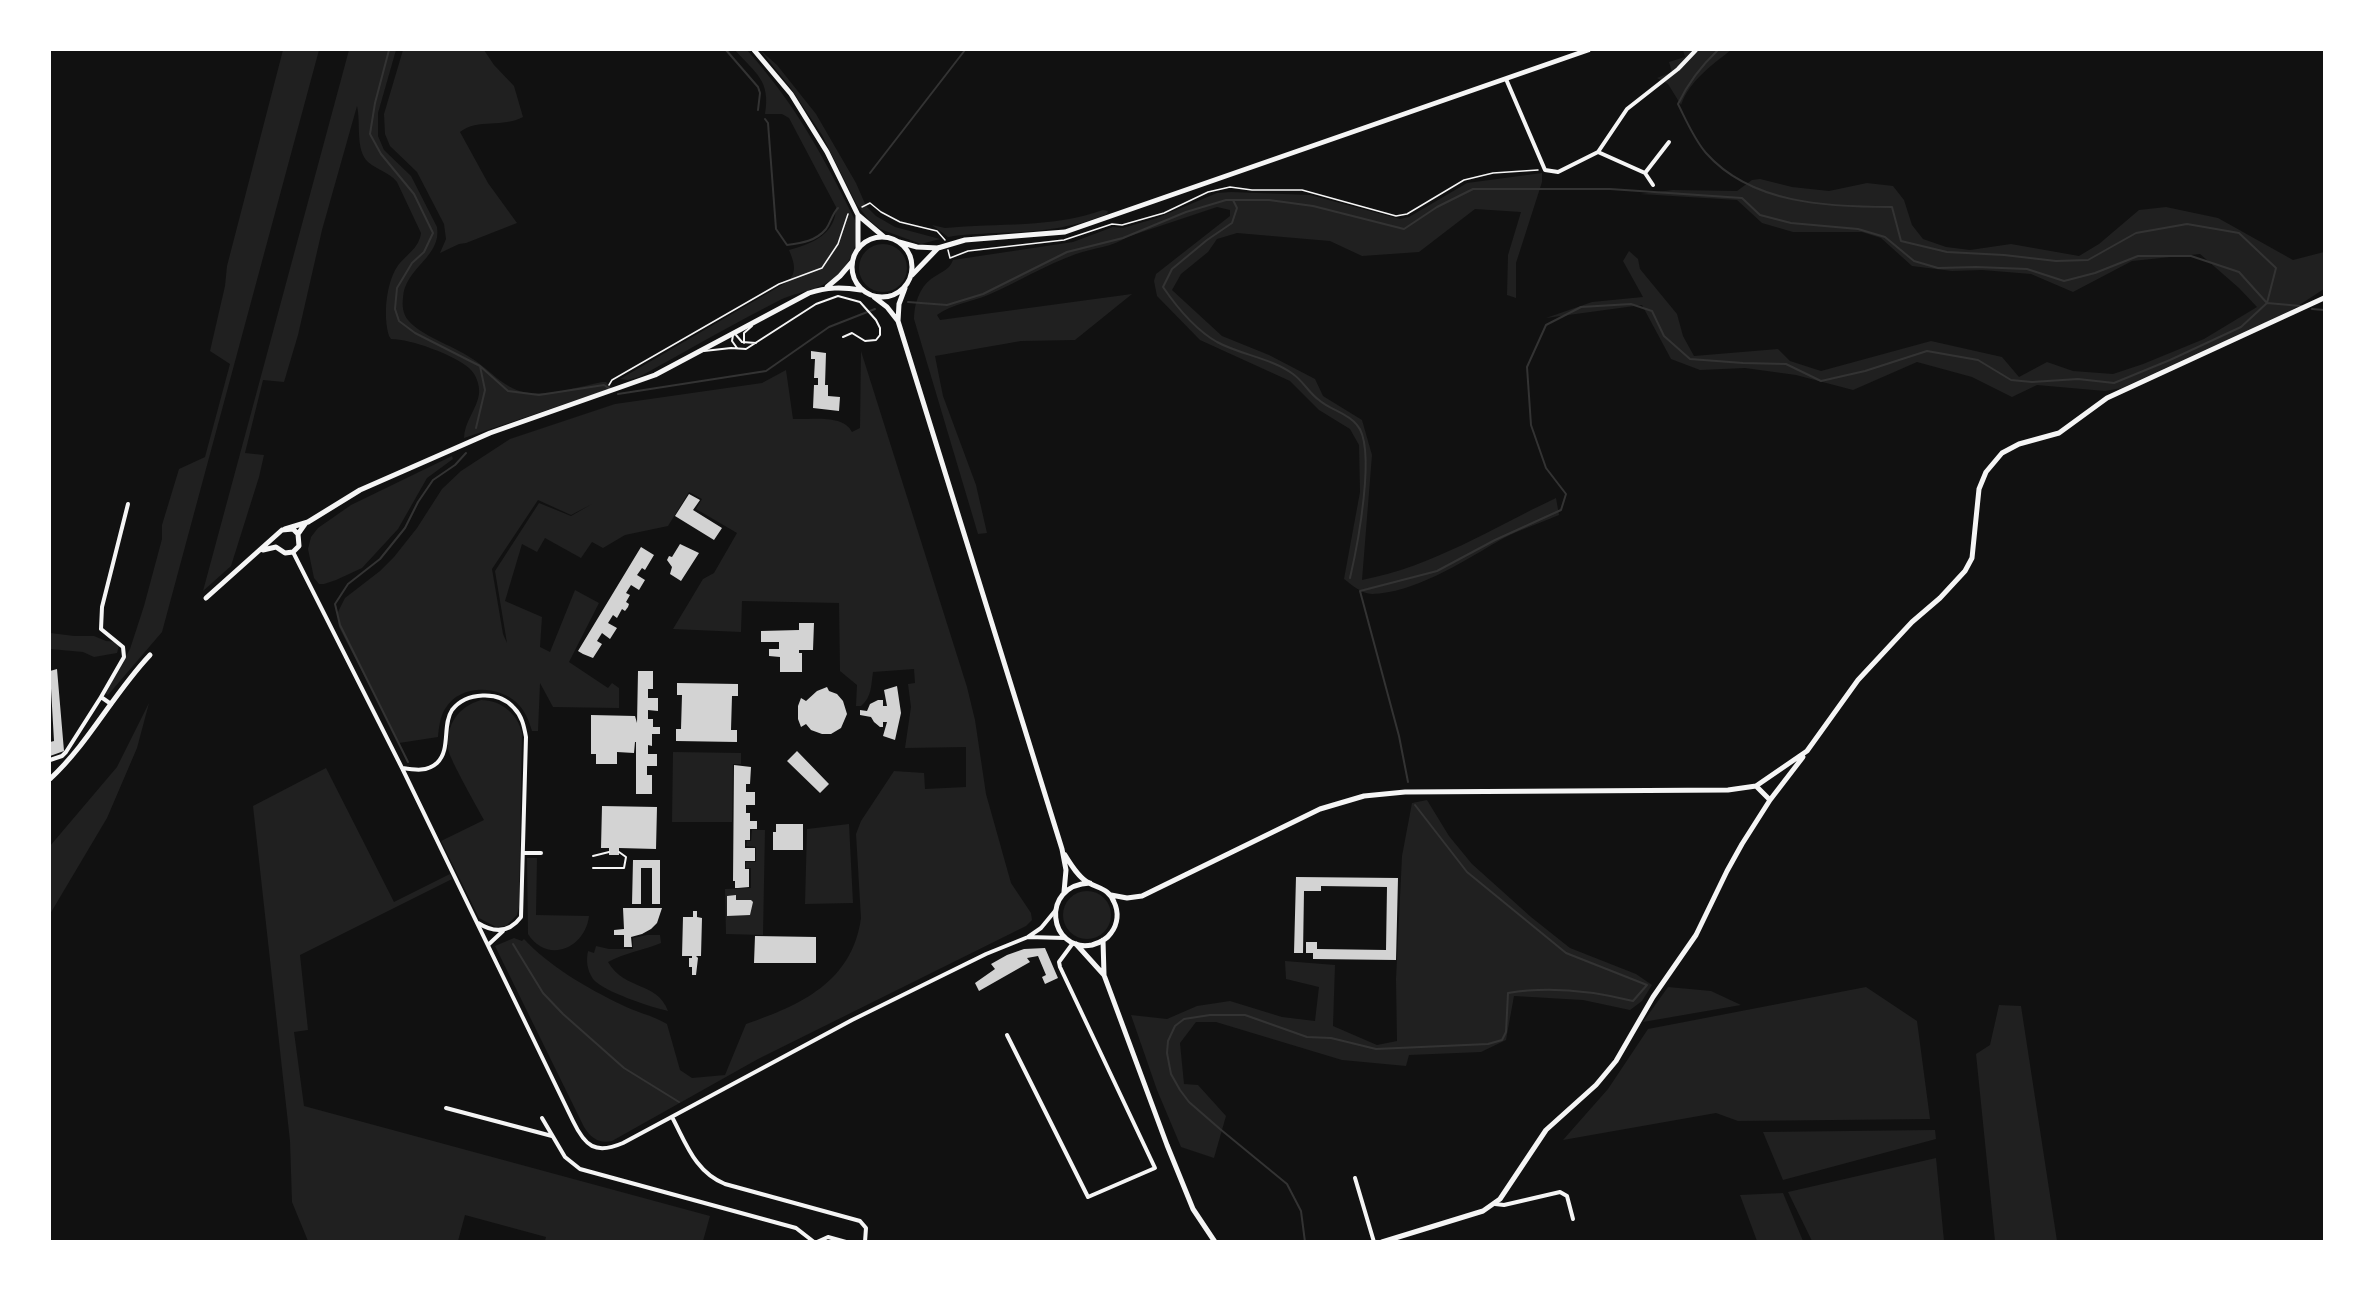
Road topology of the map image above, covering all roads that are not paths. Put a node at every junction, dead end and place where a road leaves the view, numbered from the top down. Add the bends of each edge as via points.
1 (754, 50) edge
2 (1588, 50) edge
3 (1696, 50) edge
4 (1506, 79) junction
5 (1669, 142) dead end
6 (1598, 152) junction
7 (1645, 173) junction
8 (1653, 185) dead end
9 (858, 215) junction
10 (884, 237) junction
11 (899, 242) junction
12 (938, 248) junction
13 (858, 249) junction
14 (853, 261) junction
15 (912, 274) junction
16 (825, 288) junction
17 (905, 288) junction
18 (861, 290) junction
19 (873, 296) junction
20 (2325, 298) edge
21 (794, 300) junction
22 (898, 321) junction
23 (734, 332) junction
24 (843, 337) dead end
25 (744, 343) junction
26 (756, 343) junction
27 (738, 350) junction
28 (698, 352) junction
29 (128, 504) dead end
30 (308, 522) junction
31 (285, 529) junction
32 (298, 534) junction
33 (274, 537) junction
34 (276, 548) junction
35 (293, 552) junction
36 (256, 553) junction
37 (206, 598) dead end
38 (150, 656) dead end
39 (101, 697) junction
40 (111, 704) junction
41 (1807, 751) junction
42 (50, 760) edge
43 (402, 768) junction
44 (50, 779) edge
45 (1756, 786) junction
46 (1770, 800) junction
47 (1062, 849) junction
48 (609, 852) dead end
49 (619, 852) dead end
50 (523, 853) junction
51 (541, 853) dead end
52 (593, 856) dead end
53 (593, 868) dead end
54 (1090, 884) junction
55 (1064, 892) junction
56 (1111, 895) junction
57 (1055, 911) junction
58 (478, 923) junction
59 (506, 930) junction
60 (1028, 937) junction
61 (1065, 938) junction
62 (1103, 940) junction
63 (1074, 943) junction
64 (488, 945) junction
65 (1104, 975) junction
66 (1007, 1035) dead end
67 (446, 1108) dead end
68 (672, 1117) junction
69 (542, 1118) dead end
70 (553, 1136) junction
71 (1355, 1178) dead end
72 (1495, 1204) junction
73 (1573, 1219) dead end
74 (832, 1240) edge
75 (816, 1242) edge
76 (846, 1242) edge
77 (864, 1242) edge
78 (1215, 1242) edge
79 (1374, 1242) edge
80 (1382, 1242) edge

1 - 9 street via 806,117
2 - 4 street
3 - 6 street via 1627,109
4 - 6 street via 1545,170 1558,172
4 - 12 street via 1077,229 965,240
5 - 7 street
6 - 7 street
7 - 8 street
9 - 10 street
9 - 13 street
10 - 11 street
10 - 13 street via 873,238
11 - 12 street via 917,248
11 - 15 street via 911,258
12 - 15 street
13 - 14 street
14 - 16 street
14 - 18 street via 853,276
15 - 17 street
16 - 18 street
16 - 21 street
17 - 19 street via 885,298
17 - 22 street
18 - 19 street
19 - 22 street
20 - 41 street via 2107,398 2059,433 2002,453 1986,472 1979,489 1972,558 1965,571 1858,680
21 - 23 street
21 - 25 lane via 752,326 744,333
22 - 47 street
23 - 25 lane
23 - 27 lane via 732,341
23 - 28 street
24 - 26 lane via 852,333 870,342 880,335 880,328 860,302 838,296 816,304
25 - 26 lane
26 - 27 lane
27 - 28 lane
28 - 30 street via 655,375 490,433 360,490
29 - 39 street via 102,607 101,629 123,647 124,657
30 - 31 street
30 - 32 street
31 - 32 street
31 - 33 street
32 - 35 street via 299,546
33 - 34 street
33 - 36 street
34 - 35 street
34 - 36 street
35 - 43 street
36 - 37 street
38 - 40 street
39 - 40 street
39 - 42 street via 66,752
40 - 44 street
41 - 45 street
41 - 46 street
43 - 50 street via 422,770 438,762 448,718 456,705 469,698 491,696 506,701 520,716 526,737
43 - 58 street
45 - 46 street
45 - 56 street via 1728,790 1405,792 1364,796 1320,809 1142,896
46 - 72 street via 1730,865 1696,935 1653,997 1616,1061 1596,1085 1546,1130
47 - 54 street via 1072,867
47 - 55 street via 1066,870
48 - 52 lane
49 - 53 lane via 626,857 624,868
50 - 51 street
50 - 59 street via 520,917
54 - 55 street
54 - 56 street
55 - 57 street
56 - 62 street via 1116,904 1116,924
57 - 60 street
57 - 61 street
58 - 59 street via 495,931
58 - 64 street
59 - 64 street
60 - 61 street
60 - 68 street via 852,1020
61 - 63 street
62 - 63 street via 1088,945
62 - 65 street
63 - 65 street
63 - 66 street via 1059,962 1060,967 1155,1168 1088,1197
64 - 68 street via 586,1142 607,1149
65 - 78 street via 1185,1192
67 - 70 street
68 - 77 street via 709,1176 725,1184 860,1221 866,1228
69 - 70 street
70 - 75 street via 570,1162 589,1173 796,1228
71 - 79 street
72 - 73 street via 1560,1192 1567,1196
72 - 80 street
74 - 75 street via 823,1238
74 - 76 street

